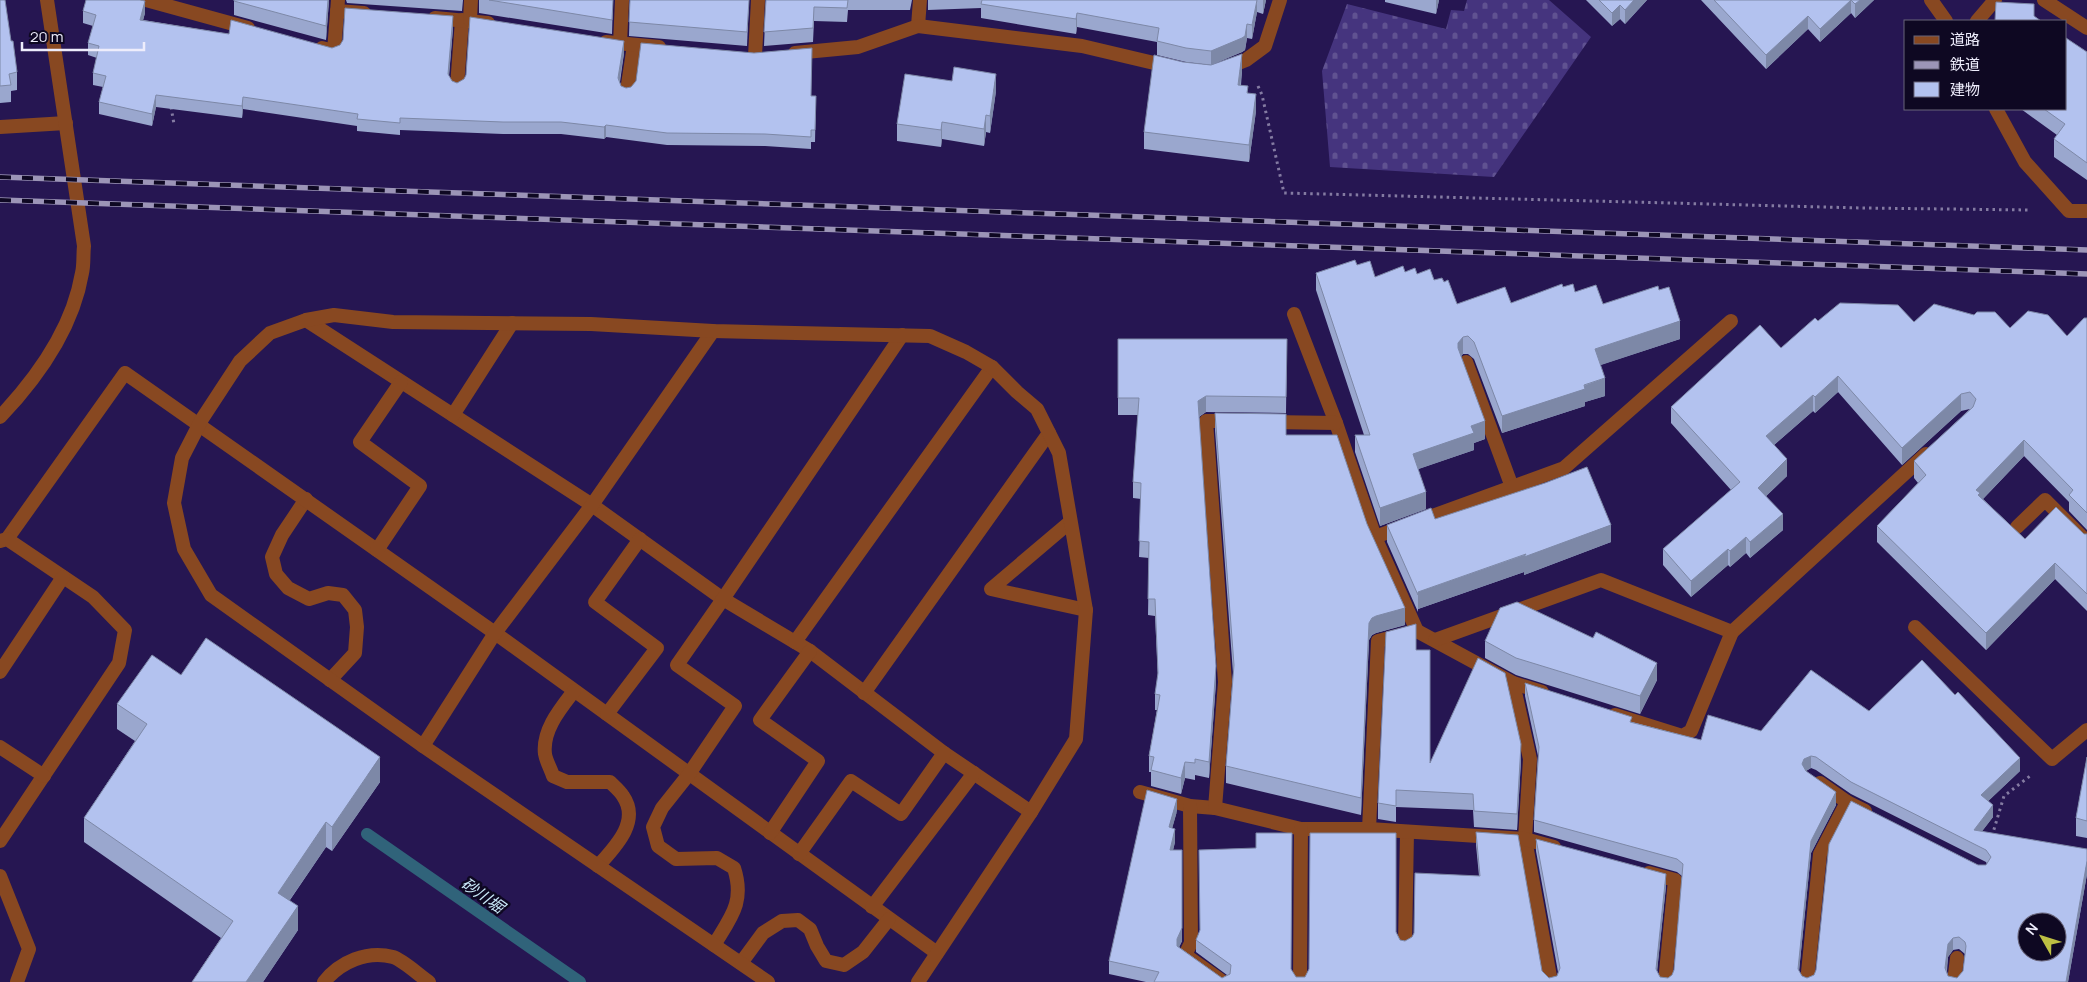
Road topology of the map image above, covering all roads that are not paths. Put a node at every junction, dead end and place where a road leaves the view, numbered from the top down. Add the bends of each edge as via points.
1 (46, 0) edge
2 (146, 0) edge
3 (471, 0) edge
4 (622, 0) edge
5 (758, 0) edge
6 (920, 0) edge
7 (1280, 0) edge
8 (1931, 0) edge
9 (1995, 0) edge
10 (2044, 0) edge
11 (337, 6) edge
12 (376, 14) edge
13 (424, 18) edge
14 (466, 20) junction
15 (1945, 20) edge
16 (1978, 20) edge
17 (498, 25) edge
18 (918, 26) junction
19 (2087, 28) edge
20 (259, 31) edge
21 (592, 39) edge
22 (306, 44) edge
23 (627, 44) junction
24 (671, 48) edge
25 (784, 54) edge
26 (737, 55) edge
27 (1184, 71) edge
28 (1212, 74) edge
29 (457, 86) edge
30 (627, 91) edge
31 (1997, 110) edge
32 (66, 123) junction
33 (0, 127) edge
34 (2087, 211) edge
35 (1294, 314) dead end
36 (306, 320) junction
37 (1731, 321) dead end
38 (512, 323) junction
39 (712, 331) junction
40 (902, 335) junction
41 (1466, 362) dead end
42 (992, 367) junction
43 (401, 382) junction
44 (453, 415) junction
45 (0, 417) edge
46 (1336, 423) junction
47 (199, 425) junction
48 (1049, 433) junction
49 (1938, 444) edge
50 (1512, 487) junction
51 (306, 499) junction
52 (592, 505) junction
53 (1070, 522) junction
54 (2017, 527) dead end
55 (1374, 537) junction
56 (640, 539) junction
57 (3, 540) edge
58 (2087, 542) edge
59 (378, 550) junction
60 (63, 577) junction
61 (724, 600) junction
62 (1086, 610) junction
63 (1915, 627) dead end
64 (1417, 631) junction
65 (1732, 632) junction
66 (496, 634) junction
67 (1435, 640) junction
68 (795, 642) junction
69 (810, 651) junction
70 (0, 672) edge
71 (330, 680) junction
72 (1513, 682) junction
73 (574, 691) junction
74 (864, 693) junction
75 (1550, 694) edge
76 (1597, 709) edge
77 (607, 714) junction
78 (2087, 730) edge
79 (423, 746) junction
80 (0, 747) edge
81 (944, 753) junction
82 (974, 773) junction
83 (689, 774) junction
84 (44, 776) junction
85 (1811, 777) edge
86 (1140, 792) dead end
87 (1848, 802) junction
88 (1190, 806) junction
89 (1216, 808) junction
90 (1031, 812) junction
91 (1881, 819) edge
92 (1301, 829) junction
93 (1369, 829) junction
94 (1407, 832) junction
95 (770, 833) junction
96 (1525, 840) junction
97 (0, 841) edge
98 (1563, 850) edge
99 (799, 854) junction
100 (598, 866) junction
101 (1638, 870) edge
102 (0, 876) edge
103 (872, 907) junction
104 (889, 919) junction
105 (1405, 944) edge
106 (714, 945) junction
107 (937, 953) junction
108 (1957, 958) dead end
109 (741, 963) junction
110 (17, 982) edge
111 (324, 982) edge
112 (429, 982) edge
113 (768, 982) edge
114 (918, 982) edge
115 (1223, 982) edge
116 (1300, 982) edge
117 (1551, 982) edge
118 (1666, 982) edge
119 (1807, 982) edge
120 (1954, 982) edge

1 - 32 street
2 - 20 street
3 - 14 street
4 - 23 street
5 - 26 street via 760,56
6 - 18 street
7 - 28 street via 1266,46 1246,60
8 - 15 street
9 - 16 street
10 - 19 street
11 - 12 street
11 - 22 street via 334,51
13 - 14 street
14 - 17 street
14 - 29 street
18 - 25 street via 858,47
18 - 27 street via 1082,46
21 - 23 street
23 - 24 street
23 - 30 street
31 - 34 street via 2026,162 2068,211
32 - 33 street
32 - 45 street via 84,246 82,273 75,301 51,352
35 - 46 street
36 - 38 street via 334,315 393,322
36 - 43 street
36 - 47 street via 270,333 240,361
37 - 50 street via 1564,468
38 - 39 street
38 - 44 street
39 - 40 street
39 - 52 street
40 - 42 street via 930,336
40 - 61 street
41 - 50 street
42 - 48 street via 1037,409
42 - 68 street
43 - 44 street
43 - 59 street via 360,442 420,486
44 - 52 street
46 - 55 street
46 - 89 street via 1206,421 1225,682
47 - 51 street
47 - 57 street via 125,373
47 - 71 street via 182,458 174,503 184,549 211,595
48 - 53 street via 1059,453
48 - 74 street
49 - 65 street
50 - 55 street
51 - 59 street
51 - 71 street via 272,557 276,574 288,588 309,599 328,593 343,595 355,610 358,627 355,654
52 - 56 street
52 - 66 street
53 - 62 street
53 - 62 street via 991,589
54 - 58 street via 2045,500
55 - 64 street
56 - 61 street
56 - 77 street via 595,602 657,648
57 - 60 street
59 - 66 street
60 - 70 street
60 - 84 street via 93,597 125,630 119,663
61 - 68 street
61 - 83 street via 677,665 735,706
62 - 90 street via 1076,739
63 - 78 street via 2052,759
64 - 67 street
64 - 93 street via 1378,641
65 - 67 street via 1601,580
65 - 76 street via 1691,731 1682,736
66 - 73 street
66 - 79 street
67 - 72 street
68 - 69 street
69 - 74 street
69 - 95 street via 760,720 818,761
71 - 79 street
72 - 75 street
72 - 96 street via 1530,759
73 - 77 street
73 - 100 street via 558,712 546,737 545,754 553,776 567,782 610,782 624,796 630,814 622,839
74 - 81 street
77 - 83 street
79 - 100 street
80 - 84 street
81 - 82 street
81 - 99 street via 901,814 851,781
82 - 90 street
82 - 103 street
83 - 95 street
83 - 106 street via 662,808 653,827 658,846 676,859 717,858 734,868 739,884 735,910
84 - 97 street
85 - 87 street
86 - 88 street
87 - 91 street
87 - 119 street via 1820,854
88 - 89 street
88 - 115 street via 1191,942 1185,955
89 - 92 street
90 - 107 street
92 - 93 street
92 - 116 street
93 - 94 street
94 - 96 street
94 - 105 street
95 - 99 street
96 - 98 street
96 - 117 street
99 - 103 street
100 - 106 street
101 - 118 street via 1675,880
102 - 110 street via 29,949
103 - 104 street
104 - 107 street
104 - 109 street via 863,952 844,965 826,961 810,929 798,920 782,921 763,933
106 - 109 street
107 - 114 street
108 - 120 street
109 - 113 street
111 - 112 street via 333,970 351,960 370,956 394,957

